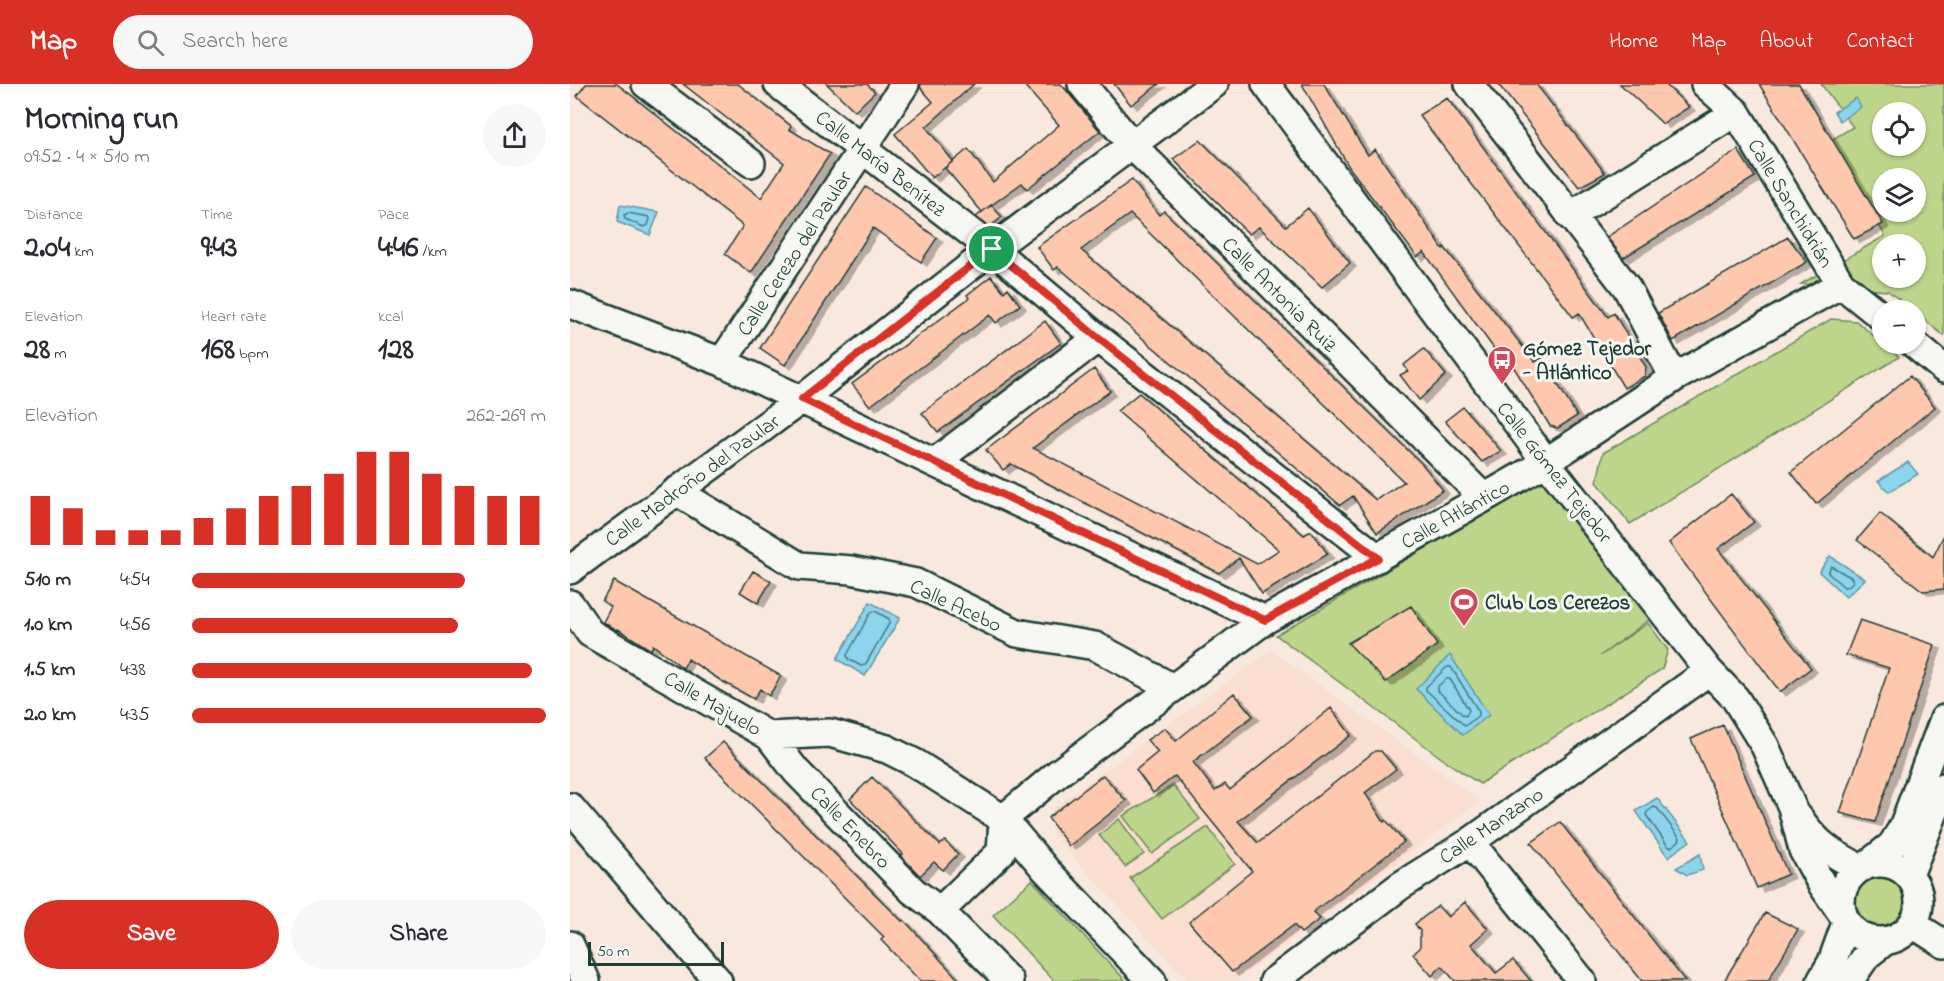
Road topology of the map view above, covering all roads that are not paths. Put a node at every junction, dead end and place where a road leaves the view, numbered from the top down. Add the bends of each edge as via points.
1 (646, 84) edge
2 (778, 84) edge
3 (905, 84) edge
4 (1082, 84) edge
5 (1214, 84) edge
6 (1266, 84) edge
7 (1469, 84) edge
8 (1705, 84) edge
9 (1737, 112) junction
10 (1132, 145) junction
11 (862, 150) junction
12 (751, 163) dead end
13 (1570, 216) junction
14 (992, 249) junction
15 (1841, 284) junction
16 (570, 304) edge
17 (1872, 309) edge
18 (1098, 338) junction
19 (1926, 354) edge
20 (722, 362) junction
21 (1944, 369) edge
22 (1674, 378) junction
23 (802, 399) junction
24 (935, 462) junction
25 (1546, 462) junction
26 (676, 491) junction
27 (1484, 498) junction
28 (1378, 558) junction
29 (570, 570) edge
30 (570, 604) edge
31 (1265, 620) junction
32 (1709, 670) junction
33 (1173, 688) junction
34 (1944, 719) edge
35 (769, 736) junction
36 (1944, 787) edge
37 (570, 807) edge
38 (1792, 807) junction
39 (1003, 819) junction
40 (1470, 842) junction
41 (1864, 866) junction
42 (1908, 875) junction
43 (940, 911) junction
44 (1844, 917) junction
45 (1913, 924) junction
46 (1885, 941) junction
47 (1944, 944) edge
48 (570, 945) edge
49 (586, 981) edge
50 (718, 981) edge
51 (1009, 981) edge
52 (1152, 981) edge
53 (1274, 981) edge
54 (1582, 981) edge
55 (1821, 981) edge
56 (1849, 981) edge

1 - 12 street
2 - 11 street, Calle María Benítez
3 - 11 street, Calle Cerezo del Paular
4 - 10 street, Calle Antonia Ruiz
5 - 10 street, Calle Madroño del Paular
6 - 25 street, Calle Gómez Tejedor
7 - 13 street
8 - 9 street, Calle Sanchidrián
9 - 13 street
9 - 15 street, Calle Sanchidrián
10 - 14 street, Calle Madroño del Paular
10 - 27 street, Calle Antonia Ruiz
11 - 14 street, Calle María Benítez
11 - 20 street, Calle Cerezo del Paular
13 - 22 street via 1627,288
14 - 18 street, Calle María Benítez
14 - 23 street, Calle Madroño del Paular
15 - 17 street, Calle Sanchidrián
15 - 22 street, Calle Atlántico
16 - 20 street
18 - 24 street
18 - 28 street, Calle María Benítez
19 - 21 street
20 - 23 street
22 - 25 street, Calle Atlántico
23 - 24 street
23 - 26 street, Calle Madroño del Paular
24 - 31 street
25 - 27 street, Calle Atlántico
25 - 32 street, Calle Gómez Tejedor
26 - 29 street, Calle Madroño del Paular
26 - 33 street, Calle Acebo via 799,566 851,570 916,583 1017,633 1095,645
27 - 28 street, Calle Atlántico
28 - 31 street, Calle Atlántico
30 - 35 street, Calle Majuelo via 590,633
31 - 33 street, Calle Atlántico
32 - 38 street, Calle Gómez Tejedor via 1735,698 1765,746
32 - 40 street, Calle Manzano
33 - 39 street, Calle Atlántico
34 - 41 street via 1903,827 1892,845
35 - 39 street, Calle Majuelo via 830,733 887,749
35 - 43 street, Calle Enebro via 795,771 913,891
36 - 42 street
37 - 50 street
38 - 41 street, Calle Gómez Tejedor via 1812,837 1829,852
38 - 44 street, Calle Gómez Tejedor via 1803,850
39 - 43 street via 1001,852
39 - 52 street, Calle Majuelo
40 - 53 street, Calle Manzano via 1400,886
40 - 54 street
41 - 42 street via 1890,864
41 - 44 street via 1843,887 1840,899
42 - 45 street via 1919,898
43 - 51 street, Calle Enebro
44 - 46 street via 1853,932 1863,938
44 - 55 street via 1832,963
45 - 46 street
45 - 47 street
46 - 56 street via 1867,955
48 - 49 street

